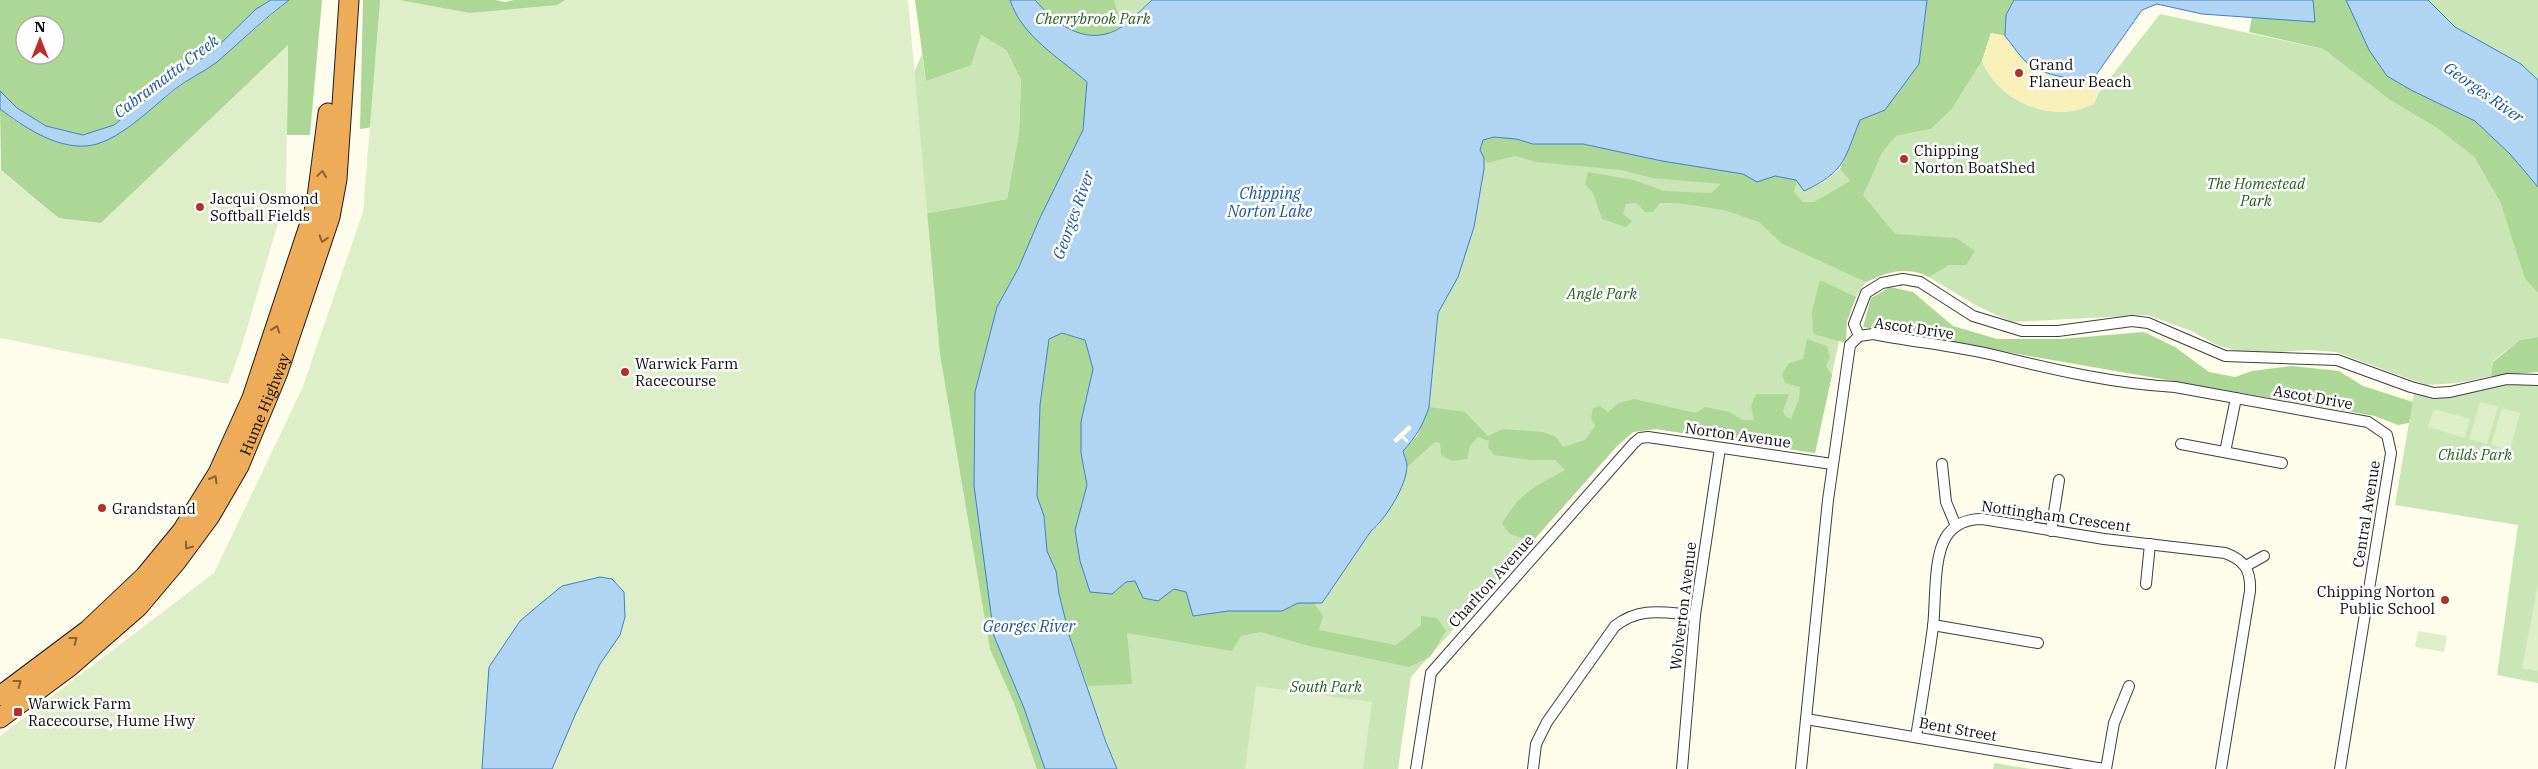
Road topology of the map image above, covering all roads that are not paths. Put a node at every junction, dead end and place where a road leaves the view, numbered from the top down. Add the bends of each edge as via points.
1 (343, 8) edge
2 (1860, 336) junction
3 (271, 369) junction
4 (2538, 380) edge
5 (2236, 398) junction
6 (2368, 422) joint
7 (1640, 438) joint
8 (2181, 444) dead end
9 (1720, 448) junction
10 (2225, 452) junction
11 (2282, 463) dead end
12 (1832, 464) junction
13 (1942, 464) dead end
14 (2059, 480) dead end
15 (1956, 526) junction
16 (2051, 531) junction
17 (2150, 544) junction
18 (2264, 556) dead end
19 (2246, 566) junction
20 (2146, 584) dead end
21 (1695, 615) junction
22 (1933, 626) junction
23 (2038, 643) dead end
24 (2129, 686) dead end
25 (0, 696) edge
26 (0, 718) edge
27 (1806, 719) junction
28 (1916, 737) junction
29 (1416, 769) edge
30 (1533, 769) edge
31 (1682, 769) edge
32 (1801, 769) edge
33 (2105, 769) edge
34 (2221, 769) edge
35 (2340, 769) edge

1 - 3 highway, Hume Highway via 316,205
2 - 4 street via 1854,324 1866,293 1882,282 1903,279 1920,282 1988,322 2022,331 2058,332 2124,322 2148,323 2225,356 2337,360 2410,387 2434,392 2450,392 2507,379
2 - 5 street, Ascot Drive via 1873,334 2120,381
2 - 12 street, Ascot Drive via 1850,345
25 -> 3 highway, Hume Highway via 114,608 165,553 218,473
3 -> 26 highway, Hume Highway via 234,474 210,516 154,590 94,646
5 - 6 street, Ascot Drive
5 - 10 street
6 - 35 street, Central Avenue via 2387,435 2391,453
7 - 9 street, Norton Avenue
7 - 29 street, Charlton Avenue via 1431,673
8 - 10 street
9 - 12 street, Norton Avenue
9 - 21 street, Wolverton Avenue
10 - 11 street
12 - 27 street, Ascot Drive
13 - 15 street via 1946,502
14 - 16 street
15 - 16 street, Nottingham Crescent via 1972,519 1982,519
15 - 22 street via 1941,548
16 - 17 street, Nottingham Crescent
17 - 19 street, Nottingham Crescent via 2225,553 2242,560
17 - 20 street
18 - 19 street
19 - 34 street via 2250,592
21 - 30 street via 1644,612 1628,616 1615,626 1547,722 1536,744
21 - 31 street, Wolverton Avenue
22 - 23 street
22 - 28 street
24 - 33 street via 2114,723
27 - 28 street, Bent Street
27 - 32 street, Ascot Drive
28 - 33 street, Bent Street

